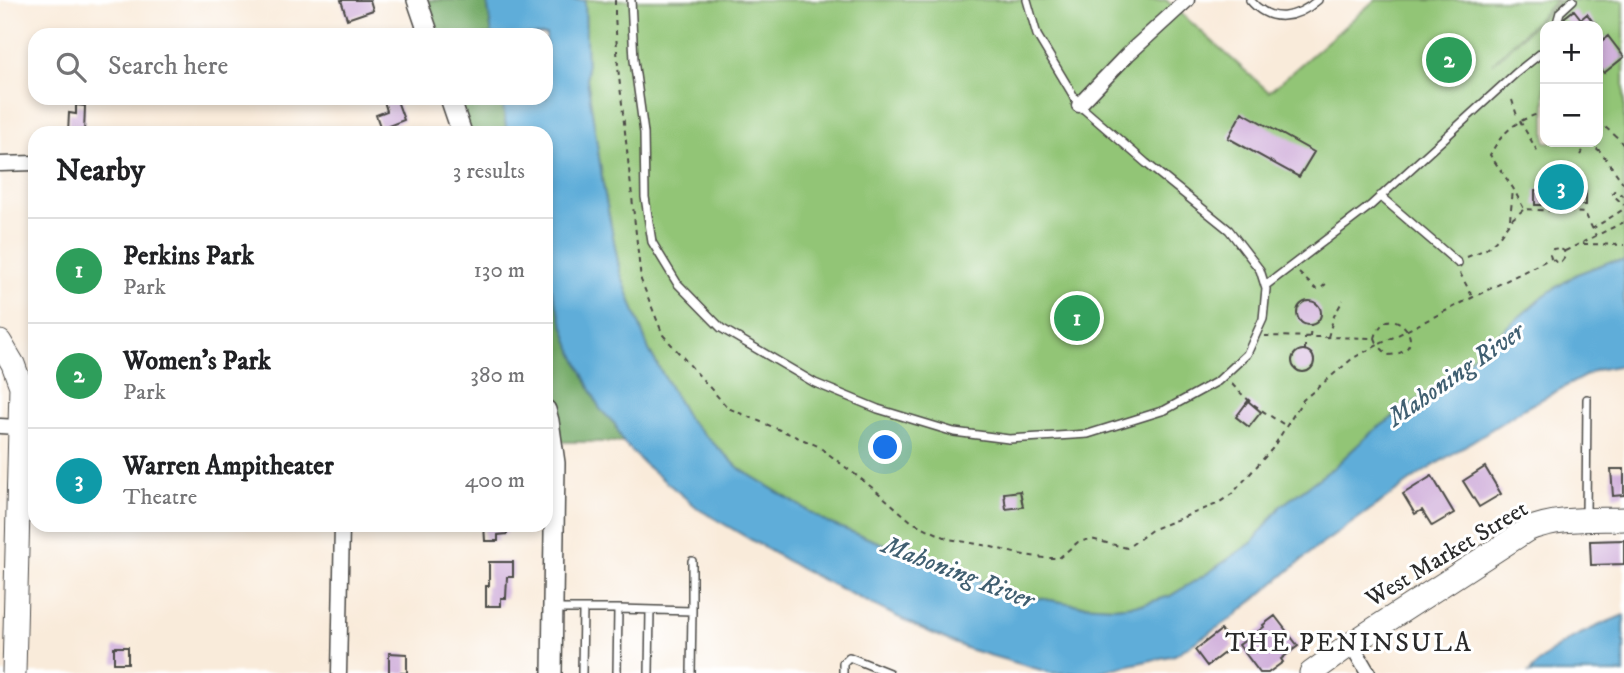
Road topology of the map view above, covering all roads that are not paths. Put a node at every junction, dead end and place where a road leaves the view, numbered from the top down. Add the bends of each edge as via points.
1 (417, 0) edge
2 (631, 0) edge
3 (1027, 0) edge
4 (1187, 0) edge
5 (1251, 0) edge
6 (1318, 0) edge
7 (1573, 0) edge
8 (1557, 21) edge
9 (427, 28) edge
10 (1540, 54) edge
11 (452, 105) edge
12 (1079, 105) junction
13 (460, 126) edge
14 (28, 163) edge
15 (0, 164) edge
16 (1380, 196) junction
17 (1458, 263) road end
18 (1265, 286) junction
19 (0, 342) edge
20 (1587, 399) dead end
21 (19, 427) edge
22 (553, 456) edge
23 (1624, 519) edge
24 (1586, 520) junction
25 (342, 532) edge
26 (692, 561) dead end
27 (552, 609) junction
28 (583, 609) junction
29 (618, 609) junction
30 (650, 610) junction
31 (692, 611) junction
32 (1350, 644) junction
33 (15, 673) edge
34 (338, 673) edge
35 (552, 673) edge
36 (582, 673) edge
37 (617, 673) edge
38 (649, 673) edge
39 (691, 673) edge
40 (843, 673) edge
41 (890, 673) edge
42 (1311, 673) edge
43 (1368, 673) edge

1 - 9 main road
2 - 18 lane via 652,242 677,283 722,328 815,383 954,432 1009,439 1087,434 1165,410 1219,381 1247,354 1256,336 1263,319
3 - 12 lane via 1037,35
4 - 12 street
5 - 6 lane via 1268,15 1282,16
7 - 8 lane
10 - 16 lane
11 - 13 main road
12 - 18 lane via 1228,230 1260,270
14 - 15 street
16 - 17 lane
16 - 18 lane
19 - 21 main road via 19,377
20 - 24 lane
21 - 33 main road
22 - 27 main road
23 - 24 main road, West Market Street
24 - 32 main road, West Market Street via 1540,524 1527,530
25 - 34 street
26 - 31 lane
27 - 28 lane
27 - 35 main road
28 - 29 lane
28 - 36 lane
29 - 30 lane
29 - 37 lane
30 - 31 lane
30 - 38 lane
31 - 39 lane
32 - 42 main road, West Market Street
32 - 43 street
40 - 41 lane via 849,657

